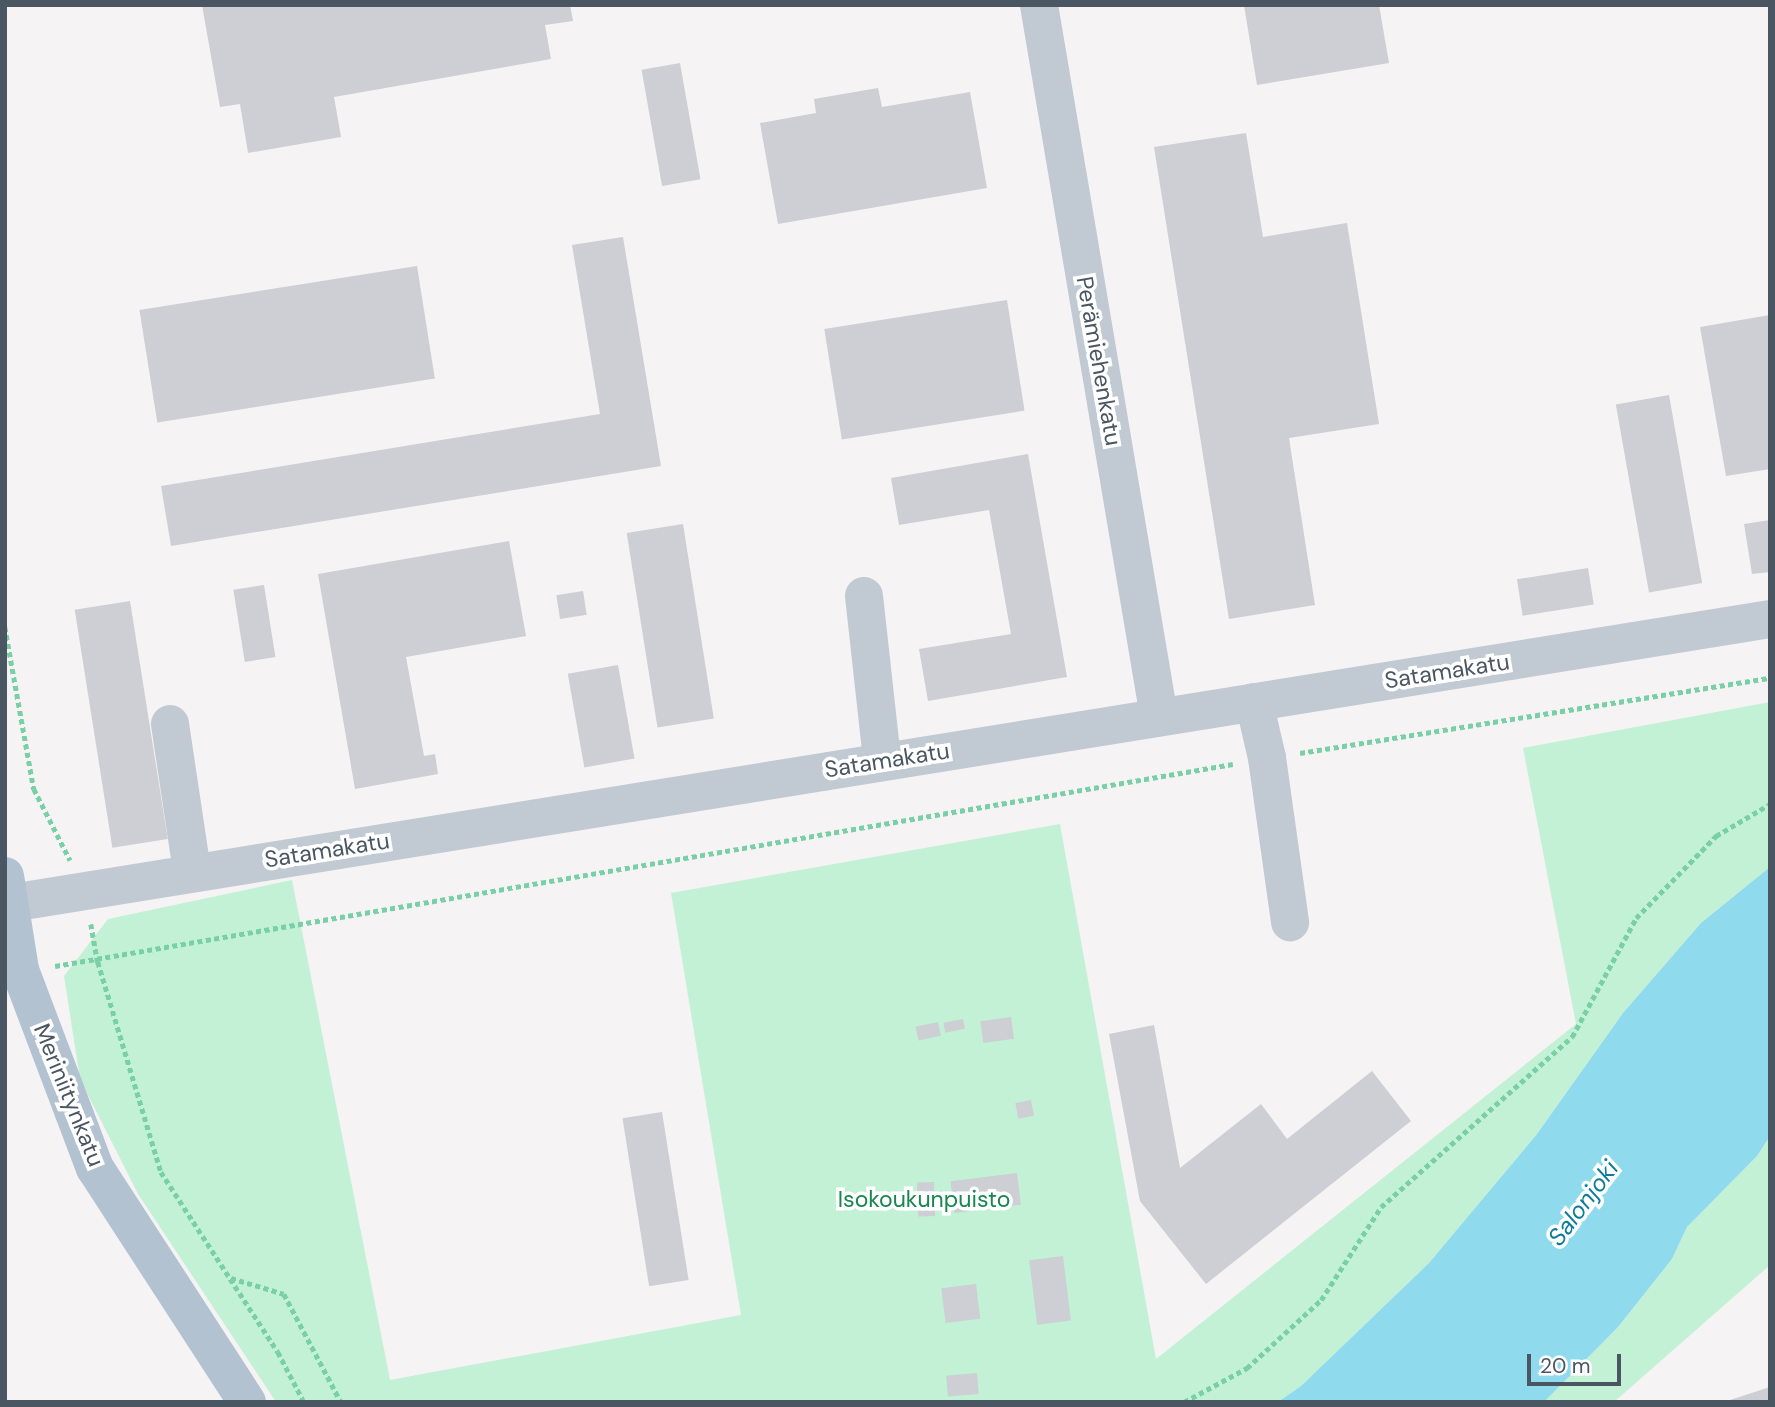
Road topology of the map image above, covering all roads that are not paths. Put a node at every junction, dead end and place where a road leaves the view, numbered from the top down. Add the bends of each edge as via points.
1 (1039, 5) edge
2 (864, 596) dead end
3 (1770, 619) edge
4 (1254, 702) junction
5 (1159, 717) junction
6 (170, 724) dead end
7 (881, 760) junction
8 (192, 872) junction
9 (7, 894) edge
10 (1290, 922) dead end
11 (247, 1402) edge

1 - 5 street, Perämiehenkatu
2 - 7 street
3 - 4 street, Satamakatu
4 - 5 street, Satamakatu
4 - 10 street via 1267,758
5 - 7 street, Satamakatu
6 - 8 street
7 - 8 street, Satamakatu
8 - 9 street, Satamakatu via 86,891
9 - 11 main road, Meriniitynkatu via 20,970 95,1168

